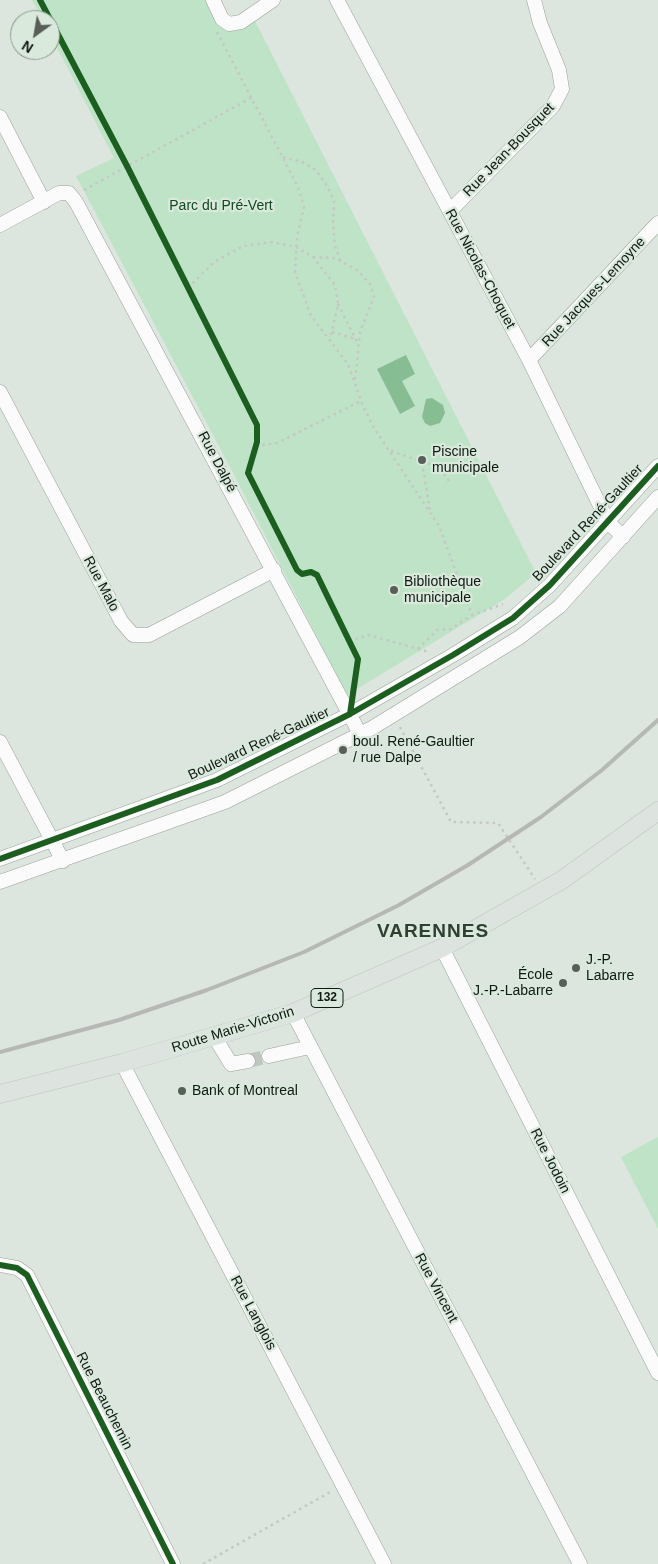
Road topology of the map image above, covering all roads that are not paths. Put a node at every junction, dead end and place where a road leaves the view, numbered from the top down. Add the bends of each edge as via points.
1 (213, 0) edge
2 (273, 0) edge
3 (337, 0) edge
4 (534, 0) edge
5 (0, 117) edge
6 (44, 202) junction
7 (450, 211) junction
8 (658, 223) edge
9 (0, 225) edge
10 (529, 360) junction
11 (0, 392) edge
12 (658, 466) edge
13 (658, 497) edge
14 (608, 522) junction
15 (623, 537) junction
16 (274, 570) junction
17 (513, 618) junction
18 (524, 634) junction
19 (350, 714) junction
20 (360, 734) junction
21 (0, 742) edge
22 (658, 811) edge
23 (52, 841) junction
24 (0, 859) edge
25 (63, 861) junction
26 (0, 882) edge
27 (442, 948) junction
28 (293, 1013) junction
29 (214, 1036) junction
30 (310, 1047) junction
31 (269, 1056) tunnel mouth
32 (248, 1061) tunnel mouth
33 (122, 1063) junction
34 (0, 1094) edge
35 (0, 1265) edge
36 (658, 1374) edge
37 (173, 1564) edge
38 (384, 1564) edge
39 (580, 1564) edge

1 - 2 street via 222,19 229,24 241,22
3 - 7 street, Rue Nicolas-Choquet
4 - 7 street, Rue Jean-Bousquet via 559,70 562,89 553,106
5 - 6 street
6 - 9 street
6 - 16 street, Rue Dalpé via 59,193 70,195
7 - 10 street, Rue Nicolas-Choquet
8 - 10 street, Rue Jacques-Lemoyne
10 - 14 street, Rue Nicolas-Choquet
11 - 16 street, Rue Malo via 121,621 133,635 149,635
12 - 14 street, Boulevard René-Gaultier
13 - 15 street
14 - 15 street, Rue Nicolas-Choquet
14 - 17 street, Boulevard René-Gaultier via 550,585
15 - 18 street via 560,606
16 - 19 street, Rue Dalpé
17 - 18 street
17 - 19 street, Boulevard René-Gaultier
18 - 20 street
19 - 20 street, Rue Dalpé
19 - 23 street, Boulevard René-Gaultier via 217,780
20 - 25 street via 225,802
21 - 23 street
22 - 27 main road, Route Marie-Victorin / 132 via 562,880
23 - 24 street, Boulevard René-Gaultier
23 - 25 street
25 - 26 street
27 - 28 main road, Route Marie-Victorin / 132
27 - 36 street, Rue Jodoin
28 - 29 main road, Route Marie-Victorin / 132
28 - 30 street, Rue Vincent
29 - 32 street via 230,1064
29 - 33 main road, Route Marie-Victorin / 132
30 - 31 street
30 - 39 street, Rue Vincent
33 - 34 main road, Route Marie-Victorin / 132
33 - 38 street, Rue Langlois
35 - 37 street, Rue Beauchemin via 17,1268 27,1275

